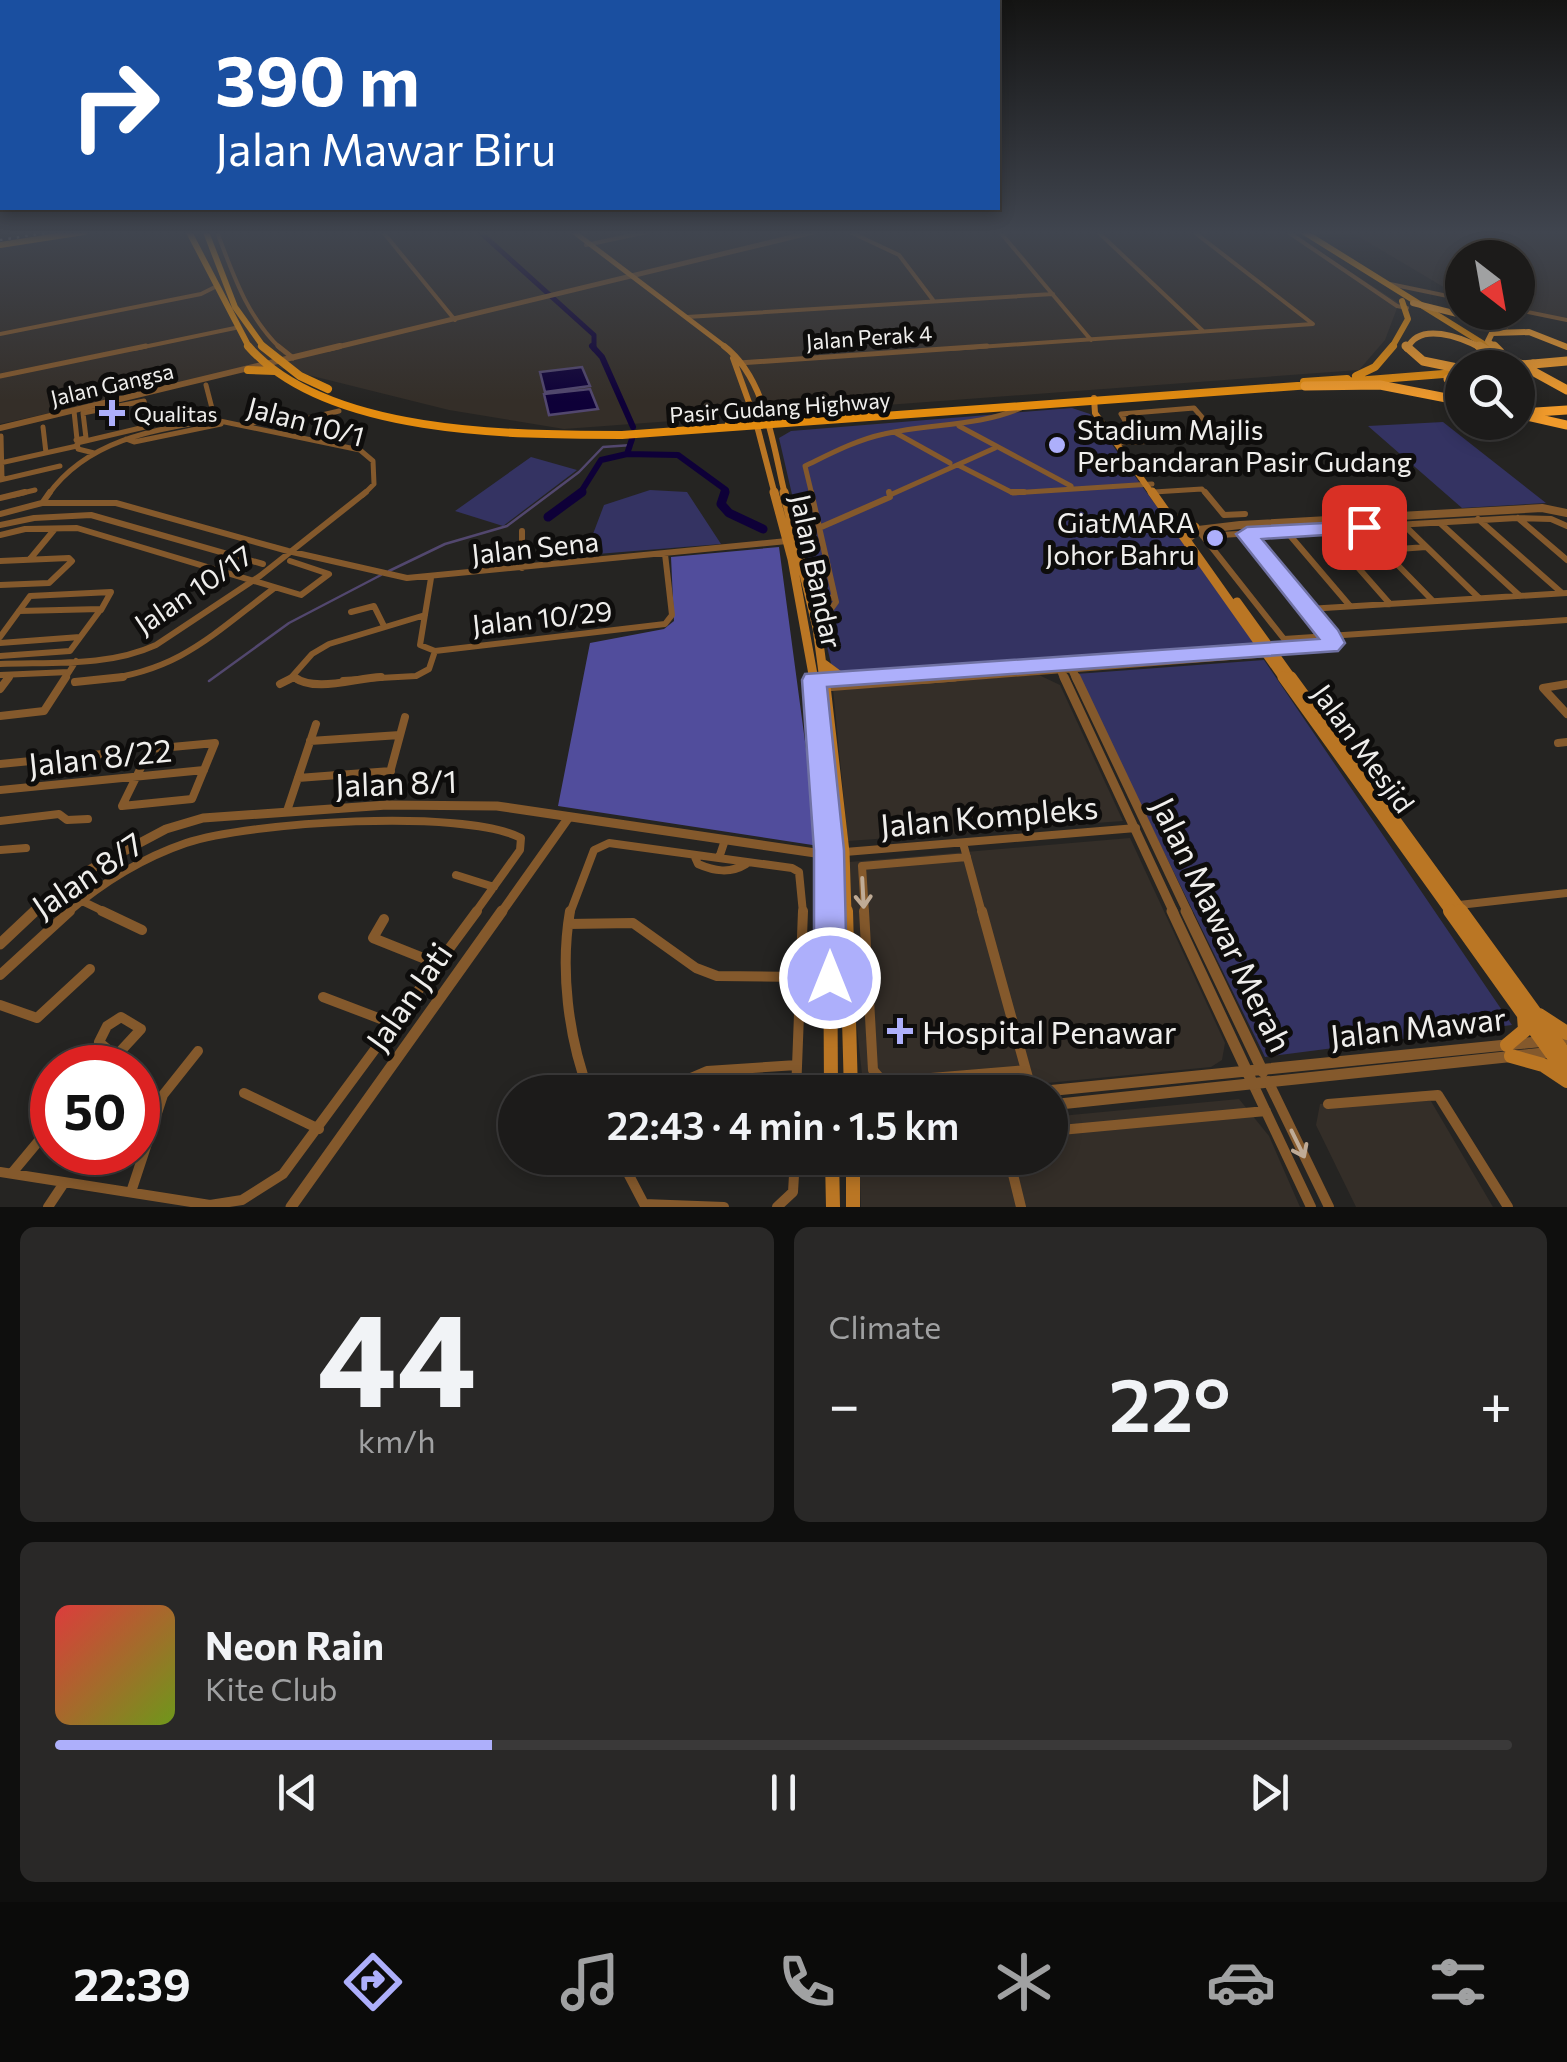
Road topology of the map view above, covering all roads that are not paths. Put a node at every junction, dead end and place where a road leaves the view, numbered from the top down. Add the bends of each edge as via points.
1 (212, 288) edge
2 (218, 288) edge
3 (229, 288) edge
4 (240, 288) edge
5 (429, 288) edge
6 (587, 288) edge
7 (644, 288) edge
8 (646, 288) edge
9 (924, 288) edge
10 (1049, 288) edge
11 (1158, 288) edge
12 (1267, 288) edge
13 (1370, 288) edge
14 (1385, 288) edge
15 (1389, 288) edge
16 (1411, 288) edge
17 (201, 294) junction
18 (1054, 294) junction
19 (1445, 295) edge
20 (222, 296) junction
21 (934, 302) junction
22 (1408, 304) junction
23 (1535, 313) edge
24 (687, 317) junction
25 (455, 320) junction
26 (1567, 320) edge
27 (233, 325) junction
28 (1204, 332) junction
29 (0, 334) edge
30 (1567, 339) edge
31 (1090, 340) junction
32 (1470, 342) junction
33 (1567, 347) edge
34 (1484, 350) edge
35 (1493, 350) edge
36 (1498, 350) edge
37 (1565, 361) edge
38 (270, 363) junction
39 (291, 363) junction
40 (741, 363) junction
41 (1536, 365) edge
42 (1445, 367) edge
43 (248, 370) junction
44 (1445, 372) edge
45 (1445, 372) edge
46 (1535, 375) edge
47 (0, 376) edge
48 (1350, 378) junction
49 (1535, 378) edge
50 (206, 385) dead end
51 (1305, 386) junction
52 (1166, 394) junction
53 (1566, 394) edge
54 (1445, 398) edge
55 (1121, 400) junction
56 (1094, 404) junction
57 (1022, 407) junction
58 (283, 410) dead end
59 (764, 410) junction
60 (1567, 410) edge
61 (74, 411) junction
62 (339, 411) dead end
63 (1535, 412) edge
64 (215, 416) junction
65 (1535, 416) edge
66 (262, 417) junction
67 (755, 420) junction
68 (232, 421) junction
69 (798, 421) junction
70 (250, 424) junction
71 (768, 424) junction
72 (1567, 425) edge
73 (43, 426) dead end
74 (730, 426) junction
75 (958, 426) junction
76 (0, 428) edge
77 (894, 432) junction
78 (1, 436) edge
79 (773, 438) junction
80 (86, 439) junction
81 (760, 439) junction
82 (123, 442) junction
83 (1138, 442) junction
84 (77, 443) junction
85 (1119, 443) junction
86 (995, 448) junction
87 (46, 453) junction
88 (96, 453) junction
89 (1, 463) edge
90 (955, 464) junction
91 (60, 466) dead end
92 (1, 480) edge
93 (1128, 484) junction
94 (1149, 486) junction
95 (1072, 487) junction
96 (35, 490) dead end
97 (0, 498) edge
98 (42, 503) junction
99 (1470, 512) junction
100 (1567, 513) edge
101 (0, 514) edge
102 (1246, 514) dead end
103 (30, 518) junction
104 (1518, 518) junction
105 (1479, 520) junction
106 (1440, 523) junction
107 (1565, 524) edge
108 (0, 525) edge
109 (1404, 525) junction
110 (1239, 526) junction
111 (819, 528) junction
112 (55, 529) junction
113 (1189, 529) junction
114 (25, 530) junction
115 (1325, 530) junction
116 (522, 531) dead end
117 (1286, 531) junction
118 (220, 532) junction
119 (1247, 534) junction
120 (0, 535) edge
121 (789, 535) junction
122 (776, 543) joint
123 (199, 545) junction
124 (1426, 547) junction
125 (1383, 550) junction
126 (799, 552) joint
127 (1344, 553) junction
128 (665, 554) junction
129 (289, 556) junction
130 (0, 560) edge
131 (29, 560) junction
132 (1567, 560) edge
133 (263, 564) dead end
134 (522, 568) junction
135 (432, 578) junction
136 (247, 582) junction
137 (1, 586) edge
138 (274, 589) junction
139 (1565, 593) edge
140 (808, 595) junction
141 (835, 595) junction
142 (1520, 596) junction
143 (1479, 598) junction
144 (1433, 601) junction
145 (1390, 604) junction
146 (1351, 606) junction
147 (100, 609) junction
148 (1308, 609) junction
149 (19, 612) junction
150 (351, 612) dead end
151 (425, 615) junction
152 (1567, 620) edge
153 (384, 624) junction
154 (816, 628) junction
155 (1330, 636) junction
156 (81, 637) junction
157 (0, 640) edge
158 (435, 651) junction
159 (1268, 651) junction
160 (0, 656) edge
161 (123, 656) junction
162 (77, 660) junction
163 (822, 662) junction
164 (0, 664) edge
165 (1065, 667) junction
166 (69, 672) junction
167 (0, 675) edge
168 (10, 675) junction
169 (294, 676) junction
170 (844, 678) junction
171 (114, 679) junction
172 (75, 682) dead end
173 (820, 683) junction
174 (280, 684) dead end
175 (1567, 684) edge
176 (0, 689) edge
177 (1567, 714) edge
178 (0, 716) edge
179 (405, 718) dead end
180 (316, 724) dead end
181 (400, 734) junction
182 (310, 741) junction
183 (113, 753) dead end
184 (0, 764) edge
185 (204, 770) junction
186 (391, 771) junction
187 (136, 777) junction
188 (298, 778) junction
189 (0, 790) edge
190 (386, 791) dead end
191 (287, 812) junction
192 (270, 813) junction
193 (569, 817) junction
194 (88, 819) dead end
195 (0, 821) edge
196 (1138, 828) junction
197 (266, 829) junction
198 (724, 840) junction
199 (963, 842) junction
200 (26, 848) dead end
201 (0, 850) edge
202 (836, 854) junction
203 (694, 855) junction
204 (967, 857) junction
205 (719, 858) junction
206 (747, 862) junction
207 (456, 875) dead end
208 (494, 887) junction
209 (1567, 892) edge
210 (81, 900) junction
211 (1457, 905) junction
212 (384, 919) dead end
213 (568, 924) junction
214 (142, 930) dead end
215 (460, 934) junction
216 (481, 940) junction
217 (0, 944) edge
218 (438, 964) junction
219 (90, 969) dead end
220 (0, 975) edge
221 (800, 977) junction
222 (323, 997) dead end
223 (0, 1004) edge
224 (1516, 1004) junction
225 (394, 1024) junction
226 (1560, 1045) edge
227 (1509, 1050) junction
228 (198, 1052) dead end
229 (797, 1065) junction
230 (1026, 1070) junction
231 (582, 1075) edge
232 (698, 1075) edge
233 (797, 1075) edge
234 (832, 1075) edge
235 (851, 1075) edge
236 (1028, 1075) edge
237 (1265, 1075) junction
238 (1250, 1077) junction
239 (1567, 1078) edge
240 (1068, 1090) edge
241 (244, 1093) dead end
242 (1068, 1102) edge
243 (1328, 1104) dead end
244 (1266, 1112) junction
245 (319, 1128) junction
246 (1068, 1129) edge
247 (30, 1148) edge
248 (6, 1173) edge
249 (629, 1175) edge
250 (794, 1175) edge
251 (832, 1175) edge
252 (853, 1175) edge
253 (1013, 1175) edge
254 (64, 1182) junction
255 (131, 1192) junction
256 (48, 1207) edge
257 (291, 1207) edge
258 (724, 1207) edge
259 (777, 1207) edge
260 (833, 1207) edge
261 (854, 1207) edge
262 (1021, 1207) edge
263 (1311, 1207) edge
264 (1329, 1207) edge
265 (1508, 1207) edge

1 - 17 street
2 - 20 main road, Pasir Gudang Highway
3 - 38 main road, Pasir Gudang Highway
4 - 39 street via 255,322
5 - 25 street
6 - 25 street
7 - 40 main road
8 - 24 main road
9 - 21 street
10 - 18 street
11 - 28 street
12 - 28 street, Jalan Perak 4 via 1312,323
13 - 22 street via 1396,306
14 - 22 main road
15 - 22 main road
16 - 19 street
17 - 20 street
17 - 29 street
18 - 21 street
18 - 31 street
20 - 27 main road, Pasir Gudang Highway
21 - 24 street
22 - 30 highway
22 - 32 main road
22 - 35 main road
22 - 48 main road via 1408,319 1386,360
23 - 26 street
24 - 40 main road
25 - 39 street
27 - 38 main road, Pasir Gudang Highway
27 - 47 street
28 - 31 street, Jalan Perak 4
31 - 40 street, Jalan Perak 4
32 - 34 highway
32 - 42 highway via 1429,334 1405,347
33 - 36 highway via 1528,332 1492,332 1488,341
37 - 41 highway
38 - 39 main road, Pasir Gudang Highway
38 - 43 main road
38 - 43 main road
38 - 74 main road, Pasir Gudang Highway via 344,402 480,430 588,436
39 - 74 main road, Pasir Gudang Highway via 353,398 438,419 564,430
40 - 59 main road, Jalan Bandar
40 - 67 main road
43 - 61 street, Jalan Gangsa
44 - 48 main road, Pasir Gudang Highway
45 - 51 main road, Pasir Gudang Highway
46 - 53 highway
48 - 52 main road, Pasir Gudang Highway
49 - 53 highway
50 - 64 street
51 - 52 main road, Pasir Gudang Highway
51 - 54 highway via 1380,385
52 - 55 main road, Pasir Gudang Highway
52 - 56 main road, Pasir Gudang Highway
55 - 56 main road, Pasir Gudang Highway
55 - 85 main road, Jalan Mesjid via 1098,408
56 - 57 main road, Pasir Gudang Highway
56 - 69 main road, Pasir Gudang Highway
56 - 85 main road, Jalan Mesjid
57 - 69 main road, Pasir Gudang Highway
57 - 75 street
58 - 66 street
59 - 69 main road
59 - 71 main road, Jalan Bandar
60 - 63 highway
61 - 76 street, Jalan Gangsa
61 - 84 street
62 - 66 street via 283,424
64 - 68 street, Jalan 10/1
64 - 82 street, Jalan 10/1
65 - 72 highway
66 - 70 street
67 - 71 main road, Pasir Gudang Highway
67 - 74 main road, Pasir Gudang Highway
67 - 74 main road
67 - 81 main road, Jalan Bandar
68 - 70 street, Jalan 10/1
68 - 82 street
69 - 71 main road, Pasir Gudang Highway
69 - 79 main road
70 - 129 street, Jalan 10/1 via 360,450 374,464 367,492
71 - 79 main road, Jalan Bandar
73 - 87 street
74 - 81 main road
75 - 77 street
75 - 86 street
77 - 90 street
77 - 111 street via 805,466
78 - 89 street
79 - 121 main road, Jalan Bandar
80 - 80 street via 82,414 144,400 150,426
80 - 84 street
81 - 121 main road, Jalan Bandar
82 - 88 street, Jalan 10/1
83 - 83 street via 1211,438 1220,436 1194,408 1121,414
83 - 85 street
84 - 87 street
84 - 88 street
85 - 94 main road, Jalan Mesjid
86 - 90 street
86 - 95 street
87 - 89 street
88 - 98 street, Jalan 10/1 via 58,480
89 - 92 street
90 - 95 street via 1013,493
90 - 111 street
91 - 92 street
93 - 94 street
93 - 94 street
93 - 95 street
94 - 102 street via 1202,489 1224,515
94 - 113 main road, Jalan Mesjid
96 - 97 street
98 - 101 street
98 - 118 street via 116,503
99 - 100 street
99 - 105 street
99 - 110 street
103 - 108 street
103 - 114 street
103 - 123 street via 91,515
104 - 105 street
104 - 107 street
104 - 132 street
105 - 106 street
105 - 139 street
106 - 109 street
106 - 142 street
109 - 115 street
109 - 124 street
110 - 113 street
110 - 119 street
111 - 141 street
112 - 114 street
112 - 131 street
112 - 136 street via 77,528
113 - 119 street
113 - 155 street via 1278,636
113 - 159 main road, Jalan Mesjid
114 - 120 street
115 - 117 street
115 - 127 street
116 - 134 street
117 - 119 street
117 - 146 street
118 - 123 street
118 - 129 street
119 - 148 street
121 - 122 main road
121 - 126 main road
121 - 173 main road, Jalan Bandar
122 - 128 street, Jalan Sena
123 - 133 street
124 - 125 street
124 - 143 street
125 - 127 street
125 - 144 street
126 - 140 main road, Jalan Bandar
127 - 145 street
128 - 134 street, Jalan Sena
128 - 158 street, Jalan 10/29 via 672,614 665,624
129 - 135 street, Jalan Sena
129 - 136 street, Jalan 10/17
129 - 138 street via 330,573 300,596
130 - 131 street
131 - 137 street via 72,561 49,582
134 - 135 street, Jalan Sena
135 - 151 street, Jalan 10/29
136 - 138 street
136 - 161 street, Jalan 10/17 via 163,643
138 - 171 street via 176,661
139 - 142 street
140 - 141 street via 824,602
140 - 154 main road, Jalan Bandar
141 - 154 street via 835,607
142 - 143 street
143 - 144 street
144 - 145 street
145 - 146 street
146 - 148 street
147 - 149 street
147 - 149 street via 110,592 30,596
147 - 156 street
148 - 155 street
149 - 157 street
150 - 153 street via 374,606
151 - 153 street
151 - 158 street, Jalan 10/29 via 420,645
152 - 155 street
153 - 169 street via 314,653
154 - 163 main road, Jalan Bandar
155 - 159 street via 1334,643 1327,646
156 - 157 street
156 - 160 street via 66,652
158 - 169 street via 430,669 416,676 315,685
159 - 165 street
159 - 211 main road, Jalan Mesjid
159 - 224 main road, Jalan Mesjid
161 - 162 street, Jalan 10/17
161 - 171 street
162 - 164 street, Jalan 10/17
162 - 166 street
163 - 170 main road
163 - 173 main road, Jalan Bandar
165 - 170 street
165 - 173 street
165 - 196 street, Jalan Mawar Merah
165 - 237 street, Jalan Mawar Merah
166 - 168 street
166 - 178 street via 44,711
167 - 168 street
168 - 176 street
169 - 174 street
170 - 173 street
171 - 172 street
173 - 202 main road, Jalan Bandar
175 - 177 street via 1543,688
179 - 181 street
180 - 182 street
181 - 182 street
181 - 186 street
182 - 188 street
183 - 184 street
185 - 187 street, Jalan 8/22
185 - 187 street via 214,742 151,748
185 - 187 street via 190,800 123,807
186 - 188 street
186 - 190 street
187 - 189 street, Jalan 8/22
188 - 191 street
191 - 192 street, Jalan 8/1
191 - 193 street, Jalan 8/1 via 473,804
192 - 197 street
192 - 217 street, Jalan 8/1 via 203,818 154,834 68,883
193 - 198 street, Jalan 8/1
193 - 216 street, Jalan Jati
194 - 195 street via 59,814
196 - 199 street, Jalan Kompleks
196 - 238 street, Jalan Mawar Merah
197 - 208 street, Jalan 8/7 via 454,822 514,830 520,850
197 - 210 street, Jalan 8/7 via 181,844
198 - 202 street, Jalan 8/1
198 - 205 street
199 - 202 street, Jalan Kompleks
199 - 204 street
200 - 201 street
202 - 234 main road, Jalan Bandar
202 - 235 main road, Jalan Bandar
203 - 205 street
203 - 206 street via 707,868 736,870
203 - 213 street via 600,846 580,880
204 - 230 street
204 -> 230 street via 862,867 872,1070 883,1082
205 - 206 street
206 - 221 street via 792,868 801,876
207 - 208 street
208 - 215 street, Jalan 8/7
209 - 211 street
210 - 214 street
210 - 220 street, Jalan 8/7
211 - 226 main road, Jalan Mesjid
212 - 218 street via 373,938
213 - 221 street via 632,923 717,976
213 - 231 street
215 - 216 street
215 - 218 street, Jalan 8/7
216 - 257 street, Jalan Jati
218 - 225 street, Jalan 8/7
219 - 223 street via 37,1018
221 - 229 street
222 - 225 street
224 - 226 main road, Jalan Mesjid
224 - 227 main road via 1524,1030
225 - 245 street, Jalan 8/7
226 - 227 street, Jalan Mawar
226 - 239 main road, Jalan Mesjid
227 - 237 street, Jalan Mawar
227 - 239 main road
228 - 255 street via 163,1094
229 - 232 street
229 - 233 street
230 - 236 street
237 - 238 street, Jalan Mawar
237 -> 264 street, Jalan Mawar Merah
238 - 240 street, Jalan Mawar
238 - 242 street, Jalan Mawar
238 - 244 street, Jalan Mawar Merah
241 - 245 street
243 - 265 street via 1438,1095
244 - 246 street
244 - 263 street, Jalan Mawar Merah
245 - 255 street, Jalan 8/7 via 283,1174 239,1201 210,1205
247 - 248 street
248 - 254 street, Jalan 8/7
249 - 258 street via 644,1204
250 - 259 street via 793,1192
251 - 260 main road
252 - 261 main road
253 - 262 street
254 - 255 street, Jalan 8/7
254 - 256 street

